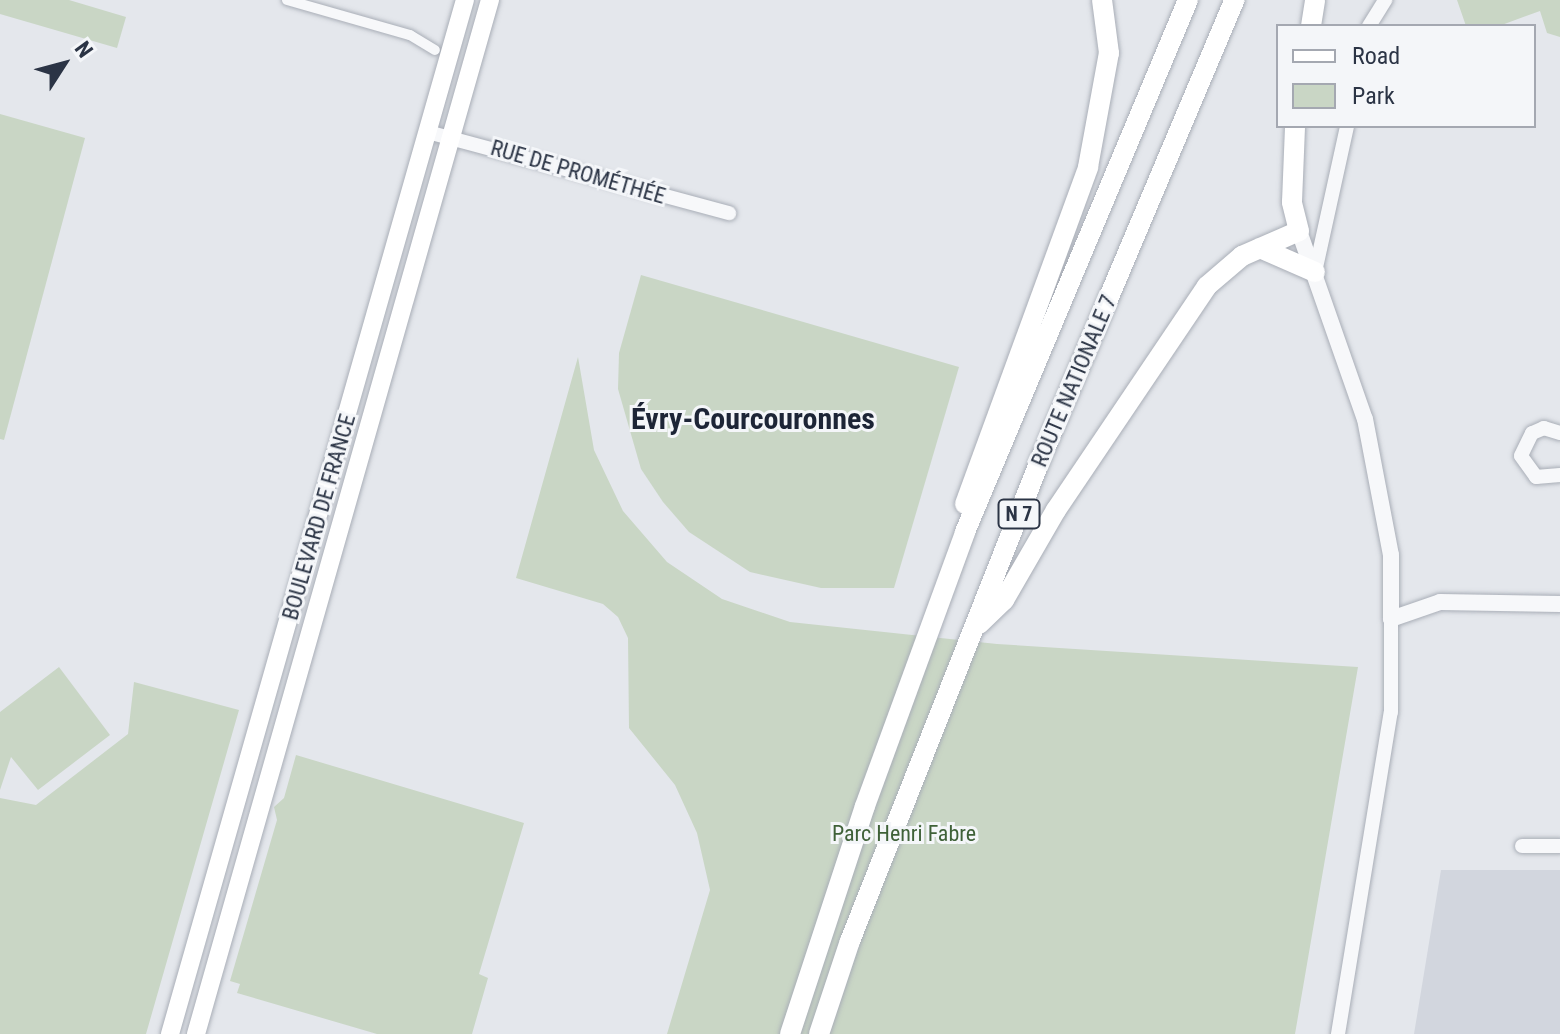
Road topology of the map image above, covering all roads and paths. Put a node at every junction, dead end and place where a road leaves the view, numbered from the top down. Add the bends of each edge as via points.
1 (287, 0) edge
2 (465, 0) edge
3 (490, 0) edge
4 (1102, 0) edge
5 (1188, 0) edge
6 (1234, 0) edge
7 (1315, 0) edge
8 (1385, 0) edge
9 (1311, 24) edge
10 (1370, 24) edge
11 (435, 50) dead end
12 (1295, 128) edge
13 (1346, 128) edge
14 (428, 132) junction
15 (451, 137) junction
16 (729, 213) dead end
17 (1325, 213) junction
18 (1299, 231) junction
19 (1260, 248) junction
20 (1315, 272) junction
21 (1560, 433) edge
22 (1560, 475) edge
23 (965, 532) junction
24 (1560, 604) edge
25 (1391, 619) junction
26 (972, 631) junction
27 (1522, 846) dead end
28 (1560, 846) edge
29 (170, 1034) edge
30 (196, 1034) edge
31 (790, 1034) edge
32 (819, 1034) edge
33 (1338, 1034) edge

1 - 11 street via 410,35
2 - 14 main road, BOULEVARD DE FRANCE
3 - 15 main road, BOULEVARD DE FRANCE
4 - 23 main road via 1109,53 1088,167 965,500
5 - 23 main road, ROUTE NATIONALE 7 / N 7
6 - 26 main road, ROUTE NATIONALE 7 / N 7
7 - 9 main road
8 - 10 street
12 - 18 main road via 1292,202
13 - 17 street
14 - 15 street, RUE DE PROMÉTHÉE
14 - 29 main road, BOULEVARD DE FRANCE
15 - 16 street, RUE DE PROMÉTHÉE
15 - 30 main road, BOULEVARD DE FRANCE
17 - 18 street
17 - 20 street
18 - 19 main road
18 - 20 street
19 - 20 main road
19 - 26 main road via 1233,262 1207,286 1056,510 1004,600
20 - 25 street via 1365,419 1391,555
21 - 22 street via 1544,428 1532,433 1521,456 1536,477
23 - 31 main road, ROUTE NATIONALE 7 / N 7
24 - 25 street via 1440,602
25 - 33 street via 1391,712
26 - 32 main road, ROUTE NATIONALE 7 / N 7
27 - 28 street

